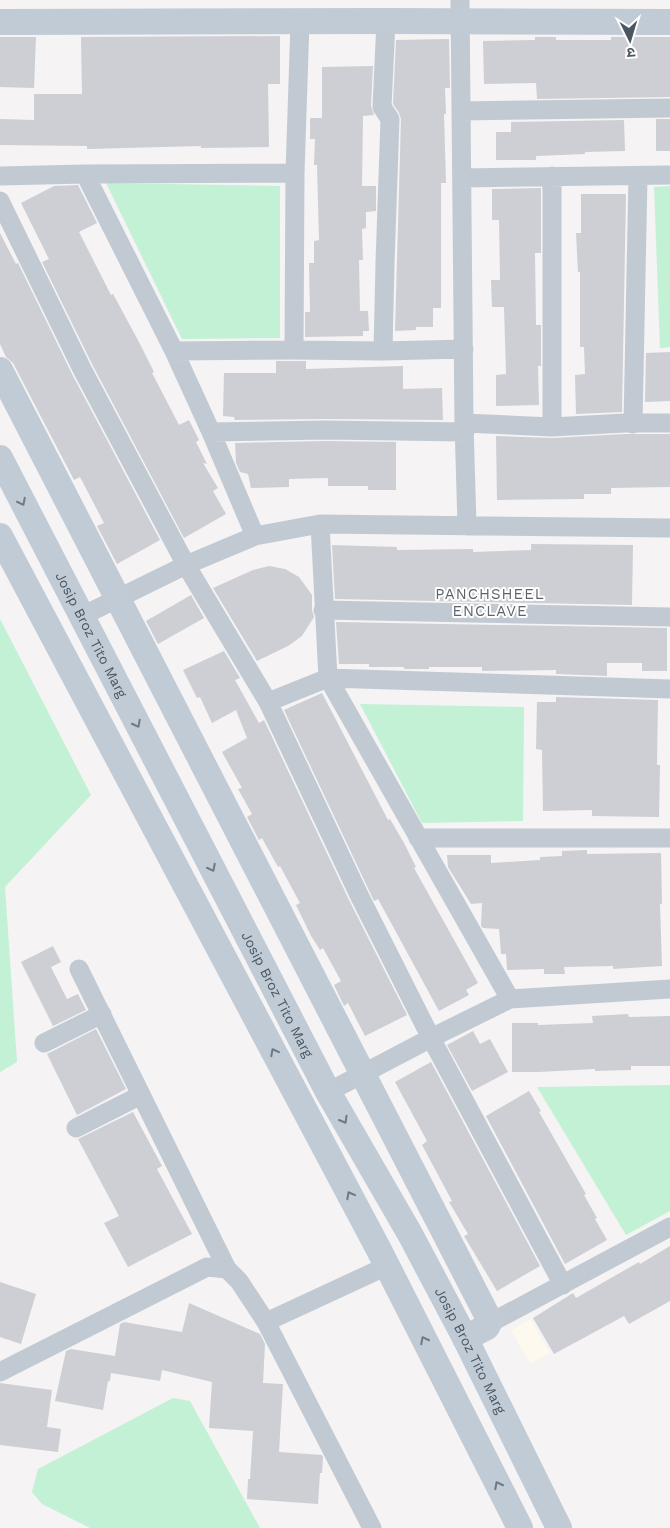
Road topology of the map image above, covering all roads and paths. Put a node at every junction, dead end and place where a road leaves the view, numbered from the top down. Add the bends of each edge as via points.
1 (460, 11) edge
2 (386, 21) junction
3 (0, 22) edge
4 (300, 22) junction
5 (670, 22) edge
6 (670, 108) edge
7 (461, 111) junction
8 (295, 173) junction
9 (85, 174) junction
10 (0, 176) edge
11 (552, 176) junction
12 (638, 176) junction
13 (670, 176) edge
14 (462, 178) junction
15 (0, 202) edge
16 (464, 349) junction
17 (294, 350) junction
18 (174, 351) junction
19 (384, 352) junction
20 (0, 370) edge
21 (670, 423) edge
22 (633, 424) junction
23 (552, 427) junction
24 (465, 428) junction
25 (211, 432) junction
26 (0, 458) edge
27 (320, 524) junction
28 (467, 526) junction
29 (670, 528) edge
30 (0, 536) edge
31 (255, 536) junction
32 (186, 565) junction
33 (117, 599) junction
34 (323, 610) junction
35 (82, 616) junction
36 (670, 617) edge
37 (328, 678) junction
38 (670, 690) edge
39 (268, 702) junction
40 (418, 838) junction
41 (670, 838) edge
42 (79, 969) dead end
43 (670, 988) edge
44 (510, 999) junction
45 (102, 1014) junction
46 (431, 1038) junction
47 (44, 1043) dead end
48 (362, 1075) junction
49 (328, 1092) junction
50 (141, 1095) junction
51 (76, 1128) dead end
52 (670, 1227) edge
53 (387, 1266) junction
54 (227, 1269) junction
55 (563, 1285) junction
56 (266, 1322) junction
57 (490, 1323) junction
58 (464, 1338) junction
59 (0, 1372) edge
60 (372, 1528) edge
61 (520, 1528) edge
62 (559, 1528) edge

1 - 2 main road
1 - 5 main road
1 - 7 street
2 - 4 main road
2 - 19 street via 382,107 390,119
3 - 4 main road
4 - 8 street
6 - 7 street
7 - 14 street
8 - 9 street
8 - 17 street
9 - 10 street
9 - 18 street
11 - 12 street
11 - 14 street
11 - 23 street
12 - 13 street
12 - 22 street
14 - 16 street
15 - 32 street via 82,369
16 - 19 street
16 - 24 street
17 - 18 street
17 - 19 street
18 - 25 street
20 - 33 main road
21 - 22 street
22 - 23 street
23 - 24 street
24 - 25 street
24 - 28 street
25 - 31 street
26 -> 35 main road, Josip Broz Tito Marg
27 - 28 street
27 - 31 street
27 - 34 street
28 - 29 street
53 -> 30 main road, Josip Broz Tito Marg
31 - 32 street
32 - 33 street
32 - 39 street
33 - 35 street
33 - 48 main road
34 - 36 street
34 - 37 street
35 -> 49 main road, Josip Broz Tito Marg
37 - 38 street
37 - 39 street
37 - 40 street
39 - 46 street
40 - 41 street
40 - 44 street
42 - 45 street
43 - 44 street
44 - 46 street
45 - 47 street
45 - 50 street
46 - 48 street
46 - 55 street
48 - 49 street
48 - 57 main road
49 -> 58 main road, Josip Broz Tito Marg via 410,1234
50 - 51 street
50 - 54 street
52 - 55 street
53 - 56 street
61 -> 53 main road, Josip Broz Tito Marg
54 - 56 street via 239,1281
54 - 59 street via 207,1267
55 - 57 street
56 - 60 street
57 - 58 main road
58 - 62 main road, Josip Broz Tito Marg

